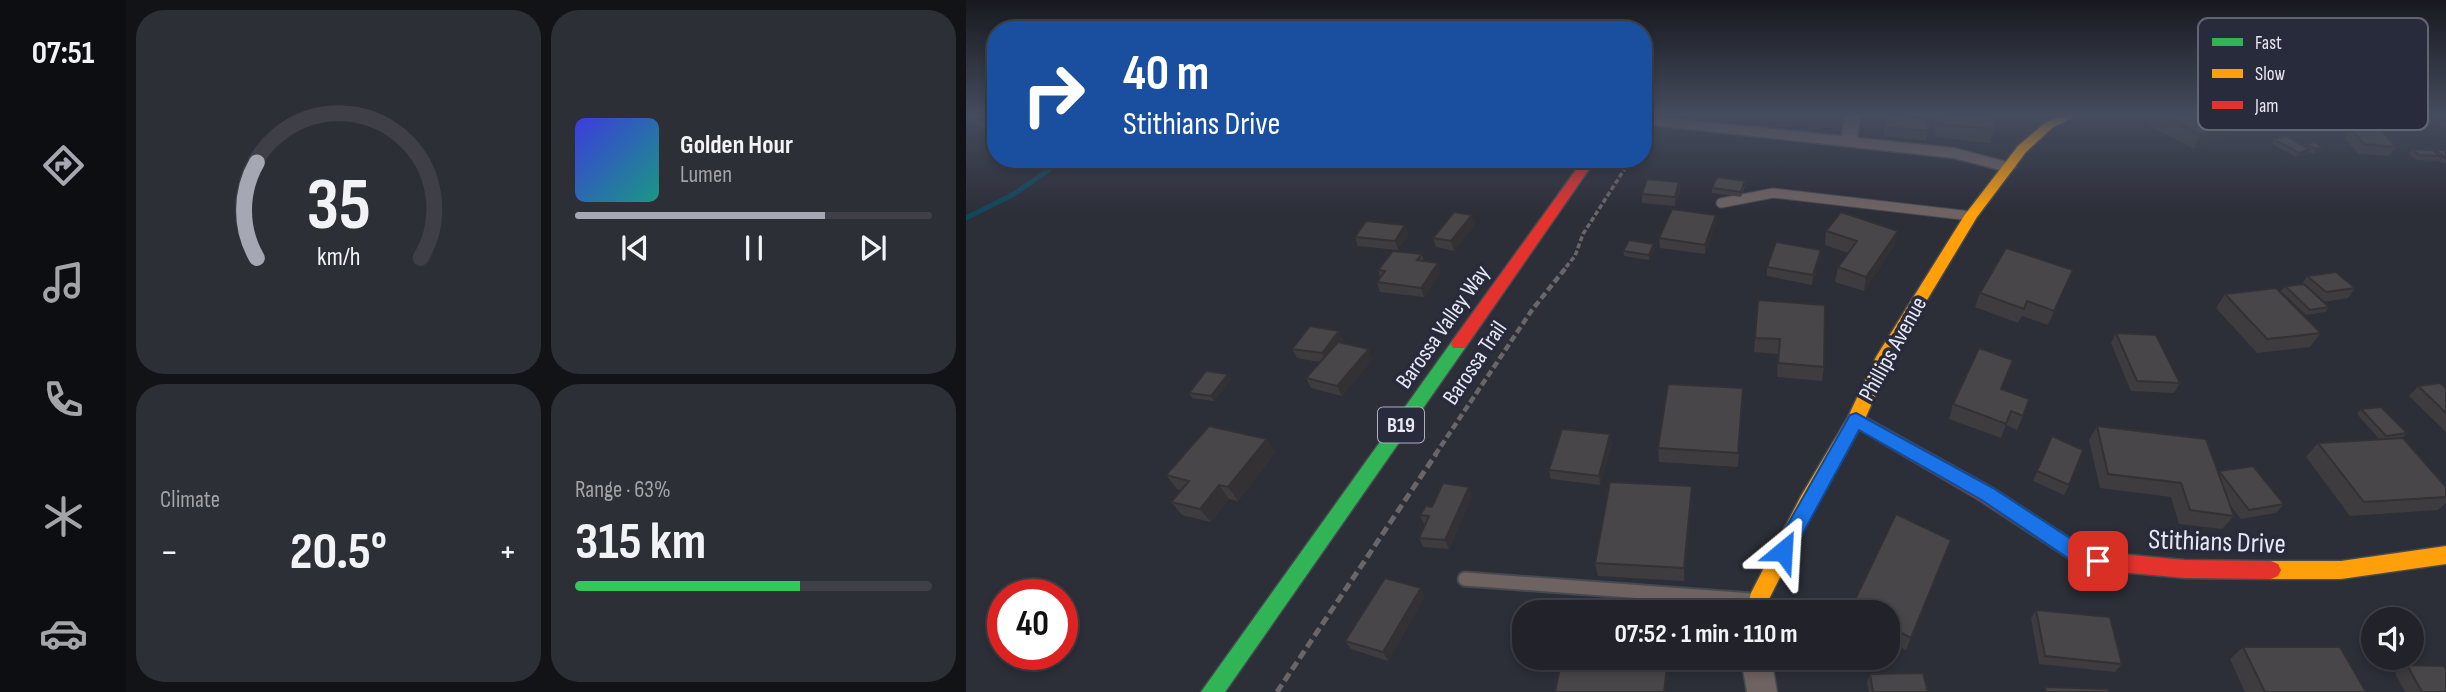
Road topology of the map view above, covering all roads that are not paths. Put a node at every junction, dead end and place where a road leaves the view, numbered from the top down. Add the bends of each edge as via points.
1 (1913, 148) edge
2 (2023, 148) edge
3 (2008, 167) junction
4 (1584, 168) edge
5 (1721, 203) dead end
6 (1971, 216) junction
7 (1856, 419) junction
8 (2446, 555) edge
9 (1465, 579) dead end
10 (1692, 600) edge
11 (1760, 600) edge
12 (1758, 670) edge
13 (1212, 692) edge
14 (1762, 692) edge

1 - 3 street
2 - 3 street, Phillips Avenue
3 - 6 street, Phillips Avenue
4 - 13 street, Barossa Valley Way / B19
5 - 6 lane via 1773,193
6 - 7 street, Phillips Avenue via 1884,357
7 - 8 street, Stithians Drive via 2075,552 2098,561 2185,569 2341,570
7 - 11 street, Phillips Avenue
9 - 10 lane
12 - 14 street

